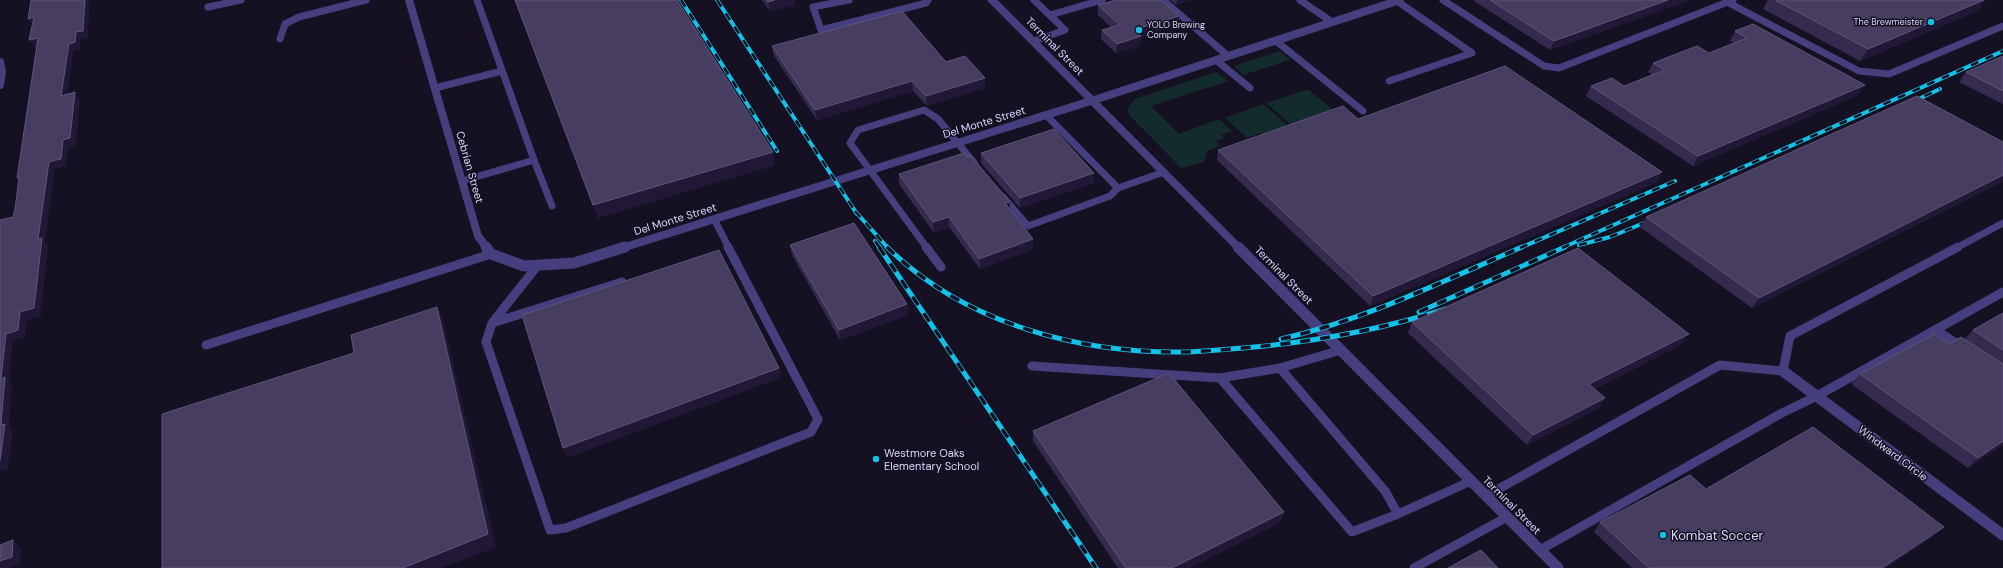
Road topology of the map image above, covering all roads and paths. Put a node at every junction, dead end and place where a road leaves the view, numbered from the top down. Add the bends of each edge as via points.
1 (241, 0) edge
2 (366, 0) edge
3 (409, 0) edge
4 (477, 0) edge
5 (849, 0) edge
6 (928, 0) edge
7 (992, 0) edge
8 (1034, 0) edge
9 (1102, 0) edge
10 (1163, 0) edge
11 (1300, 0) edge
12 (1399, 0) edge
13 (1443, 0) edge
14 (1728, 1) edge
15 (208, 7) dead end
16 (1050, 15) junction
17 (1332, 22) junction
18 (2003, 26) edge
19 (280, 39) dead end
20 (1034, 41) junction
21 (1276, 41) junction
22 (1228, 56) junction
23 (1216, 60) junction
24 (0, 62) edge
25 (502, 71) junction
26 (1389, 81) dead end
27 (0, 85) edge
28 (435, 88) junction
29 (1250, 88) dead end
30 (1094, 100) junction
31 (1363, 111) dead end
32 (1046, 115) junction
33 (958, 143) junction
34 (534, 160) junction
35 (869, 171) junction
36 (1164, 172) junction
37 (983, 173) edge
38 (462, 181) junction
39 (1118, 188) junction
40 (998, 191) edge
41 (552, 206) dead end
42 (714, 219) junction
43 (2003, 223) edge
44 (491, 254) junction
45 (538, 265) junction
46 (941, 267) dead end
47 (633, 279) edge
48 (2003, 292) edge
49 (492, 323) junction
50 (1936, 330) junction
51 (206, 345) dead end
52 (1341, 350) junction
53 (1970, 352) edge
54 (1032, 366) dead end
55 (1280, 368) junction
56 (1783, 371) junction
57 (1220, 378) junction
58 (1817, 396) junction
59 (1471, 481) junction
60 (1486, 496) junction
61 (1398, 514) junction
62 (1507, 517) junction
63 (2003, 535) edge
64 (1540, 550) junction
65 (1414, 568) edge
66 (1558, 568) edge

1 - 15 lane
2 - 19 lane via 299,17 284,24
3 - 28 street, Cebrian Street
4 - 25 lane
5 - 6 lane via 813,7 821,30 926,3
7 - 20 street, Terminal Street
8 - 16 lane
9 - 16 lane
10 - 22 lane
11 - 17 lane
12 - 17 street, Del Monte Street
12 - 26 lane via 1472,53
13 - 14 lane via 1544,66 1559,68
14 - 18 lane via 1859,71 1889,74
16 - 20 lane via 1065,30
17 - 21 street, Del Monte Street
20 - 30 street, Terminal Street
21 - 22 street, Del Monte Street
21 - 31 lane
22 - 23 street, Del Monte Street
23 - 29 lane
23 - 30 street, Del Monte Street
24 - 27 street
25 - 28 lane
25 - 34 lane
28 - 38 street, Cebrian Street
30 - 32 street, Del Monte Street
30 - 36 street, Terminal Street
32 - 33 street, Del Monte Street
32 - 39 lane
33 - 35 street, Del Monte Street
33 - 35 lane via 938,118 924,110 858,130 850,143
33 - 37 lane
34 - 38 lane
34 - 41 lane
35 - 42 street, Del Monte Street
35 - 46 lane
36 - 39 lane
36 - 52 street, Terminal Street
38 - 44 street, Cebrian Street via 478,236
39 - 40 lane via 1110,196 1028,226
42 - 45 street, Del Monte Street via 574,262
42 - 49 lane via 726,250 818,420 811,432 566,528 550,530 486,342
43 - 56 lane via 1790,336
44 - 45 street via 524,266
44 - 51 lane
45 - 49 lane
47 - 49 lane
48 - 50 lane
50 - 53 lane
50 - 58 lane
52 - 55 lane
52 - 59 street, Terminal Street
54 - 57 lane
55 - 57 lane
55 - 61 lane via 1385,491
56 - 58 street, Windward Circle
56 - 60 lane via 1720,365
57 - 61 lane via 1352,532
58 - 63 street, Windward Circle
58 - 64 lane via 1782,413
59 - 60 street, Terminal Street
59 - 61 lane
60 - 62 street, Terminal Street
62 - 64 street, Terminal Street
62 - 65 lane
64 - 66 street, Terminal Street

